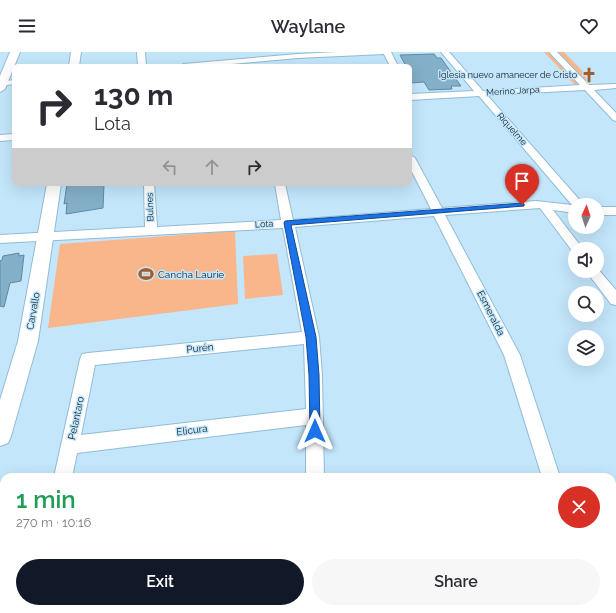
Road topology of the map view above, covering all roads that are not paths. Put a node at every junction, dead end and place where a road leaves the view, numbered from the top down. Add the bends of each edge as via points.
1 (15, 52) edge
2 (76, 52) edge
3 (141, 52) edge
4 (387, 52) edge
5 (446, 52) edge
6 (553, 52) edge
7 (256, 59) edge
8 (74, 64) edge
9 (142, 64) edge
10 (193, 64) edge
11 (393, 64) edge
12 (12, 83) edge
13 (1, 86) edge
14 (586, 86) junction
15 (616, 86) edge
16 (480, 92) junction
17 (412, 97) edge
18 (616, 118) edge
19 (12, 137) edge
20 (0, 138) edge
21 (412, 162) edge
22 (54, 186) edge
23 (149, 186) edge
24 (280, 186) edge
25 (572, 198) edge
26 (543, 204) junction
27 (568, 208) edge
28 (438, 211) junction
29 (604, 211) edge
30 (616, 211) edge
31 (287, 223) junction
32 (151, 230) junction
33 (45, 236) junction
34 (0, 239) edge
35 (572, 242) edge
36 (599, 278) edge
37 (616, 300) edge
38 (311, 337) junction
39 (88, 359) joint
40 (315, 416) junction
41 (0, 436) edge
42 (70, 445) junction
43 (64, 473) edge
44 (315, 473) edge
45 (550, 473) edge

1 - 13 main road
2 - 8 main road
3 - 9 street
4 - 7 street
4 - 11 street
5 - 16 street, Riquelme
6 - 14 street
7 - 10 street
12 - 13 street
14 - 15 street, Merino Jarpa
14 - 16 street, Merino Jarpa
14 - 18 street
16 - 17 street, Merino Jarpa
16 - 25 street, Riquelme
19 - 20 street
21 - 28 street, Esmeralda
22 - 33 main road, Carvallo
23 - 32 street, Bulnes
24 - 31 street
26 - 27 street, Lota
26 - 28 street, Lota
26 - 35 street
28 - 31 street, Lota
28 - 45 street, Esmeralda via 512,355
29 - 30 street
31 - 32 street, Lota
31 - 38 street
32 - 33 street, Lota
33 - 34 street, Lota
33 - 41 main road, Carvallo via 28,340
36 - 37 street
38 - 39 street, Purén
38 - 40 street
39 - 42 street, Pelantaro
40 - 42 street, Elicura
40 - 44 street
42 - 43 street, Pelantaro

